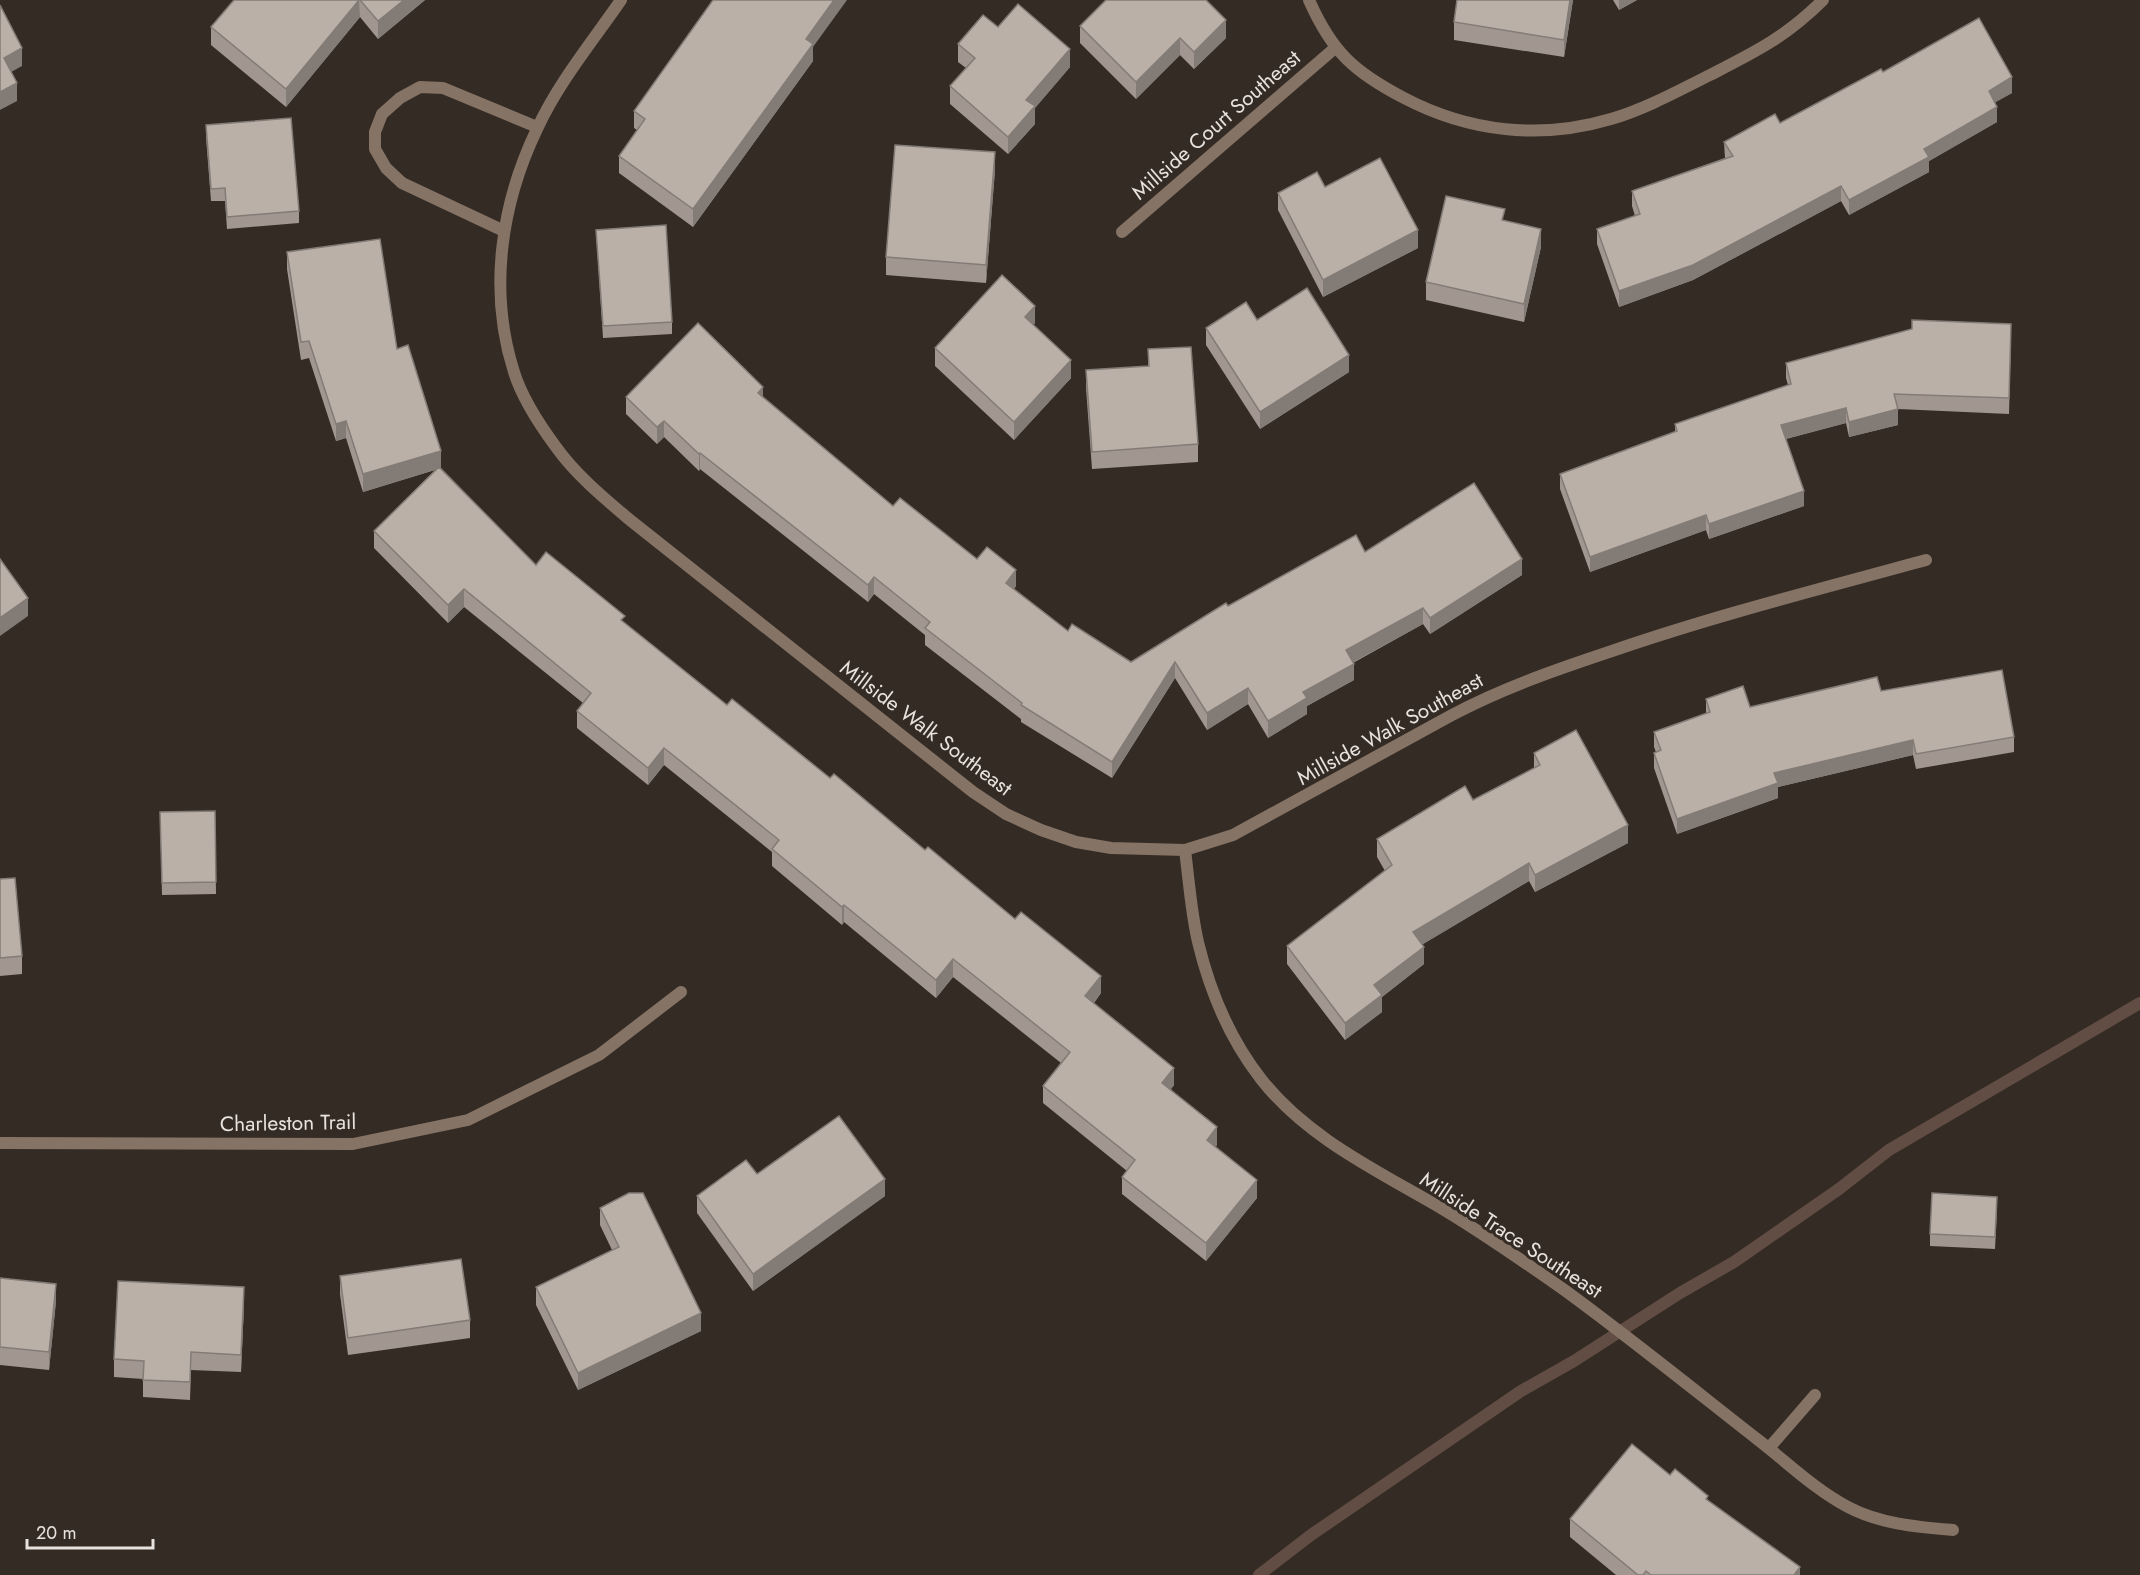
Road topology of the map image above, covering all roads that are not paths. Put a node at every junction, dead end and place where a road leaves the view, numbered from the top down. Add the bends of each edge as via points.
1 (621, 0) edge
2 (1309, 0) edge
3 (1823, 0) edge
4 (1335, 48) junction
5 (537, 127) junction
6 (504, 231) junction
7 (1122, 232) dead end
8 (1926, 560) dead end
9 (1185, 850) junction
10 (681, 992) dead end
11 (0, 1143) edge
12 (1815, 1395) dead end
13 (1769, 1449) junction
14 (1953, 1530) dead end

1 - 5 street, Millside Walk Southeast
2 - 4 street
3 - 4 street via 1770,44 1678,90 1612,119 1541,132 1498,130 1433,111 1374,82
4 - 7 street, Millside Court Southeast
5 - 6 street, Millside Walk Southeast via 511,196
5 - 6 street via 443,88 420,87 382,114 375,132 375,149 386,168 402,183
6 - 9 street, Millside Walk Southeast via 501,292 514,372 530,408 557,448 591,487 931,760 1006,814 1076,842 1111,848
8 - 9 street, Millside Walk Southeast via 1758,605 1523,681 1461,710 1233,835
9 - 13 street, Millside Trace Southeast via 1197,941 1218,1009 1262,1081 1292,1112 1332,1144 1443,1210 1564,1290
10 - 11 street, Charleston Trail via 599,1055 468,1120 353,1144
12 - 13 street
13 - 14 street, Millside Trace Southeast via 1820,1491 1850,1509 1915,1527

